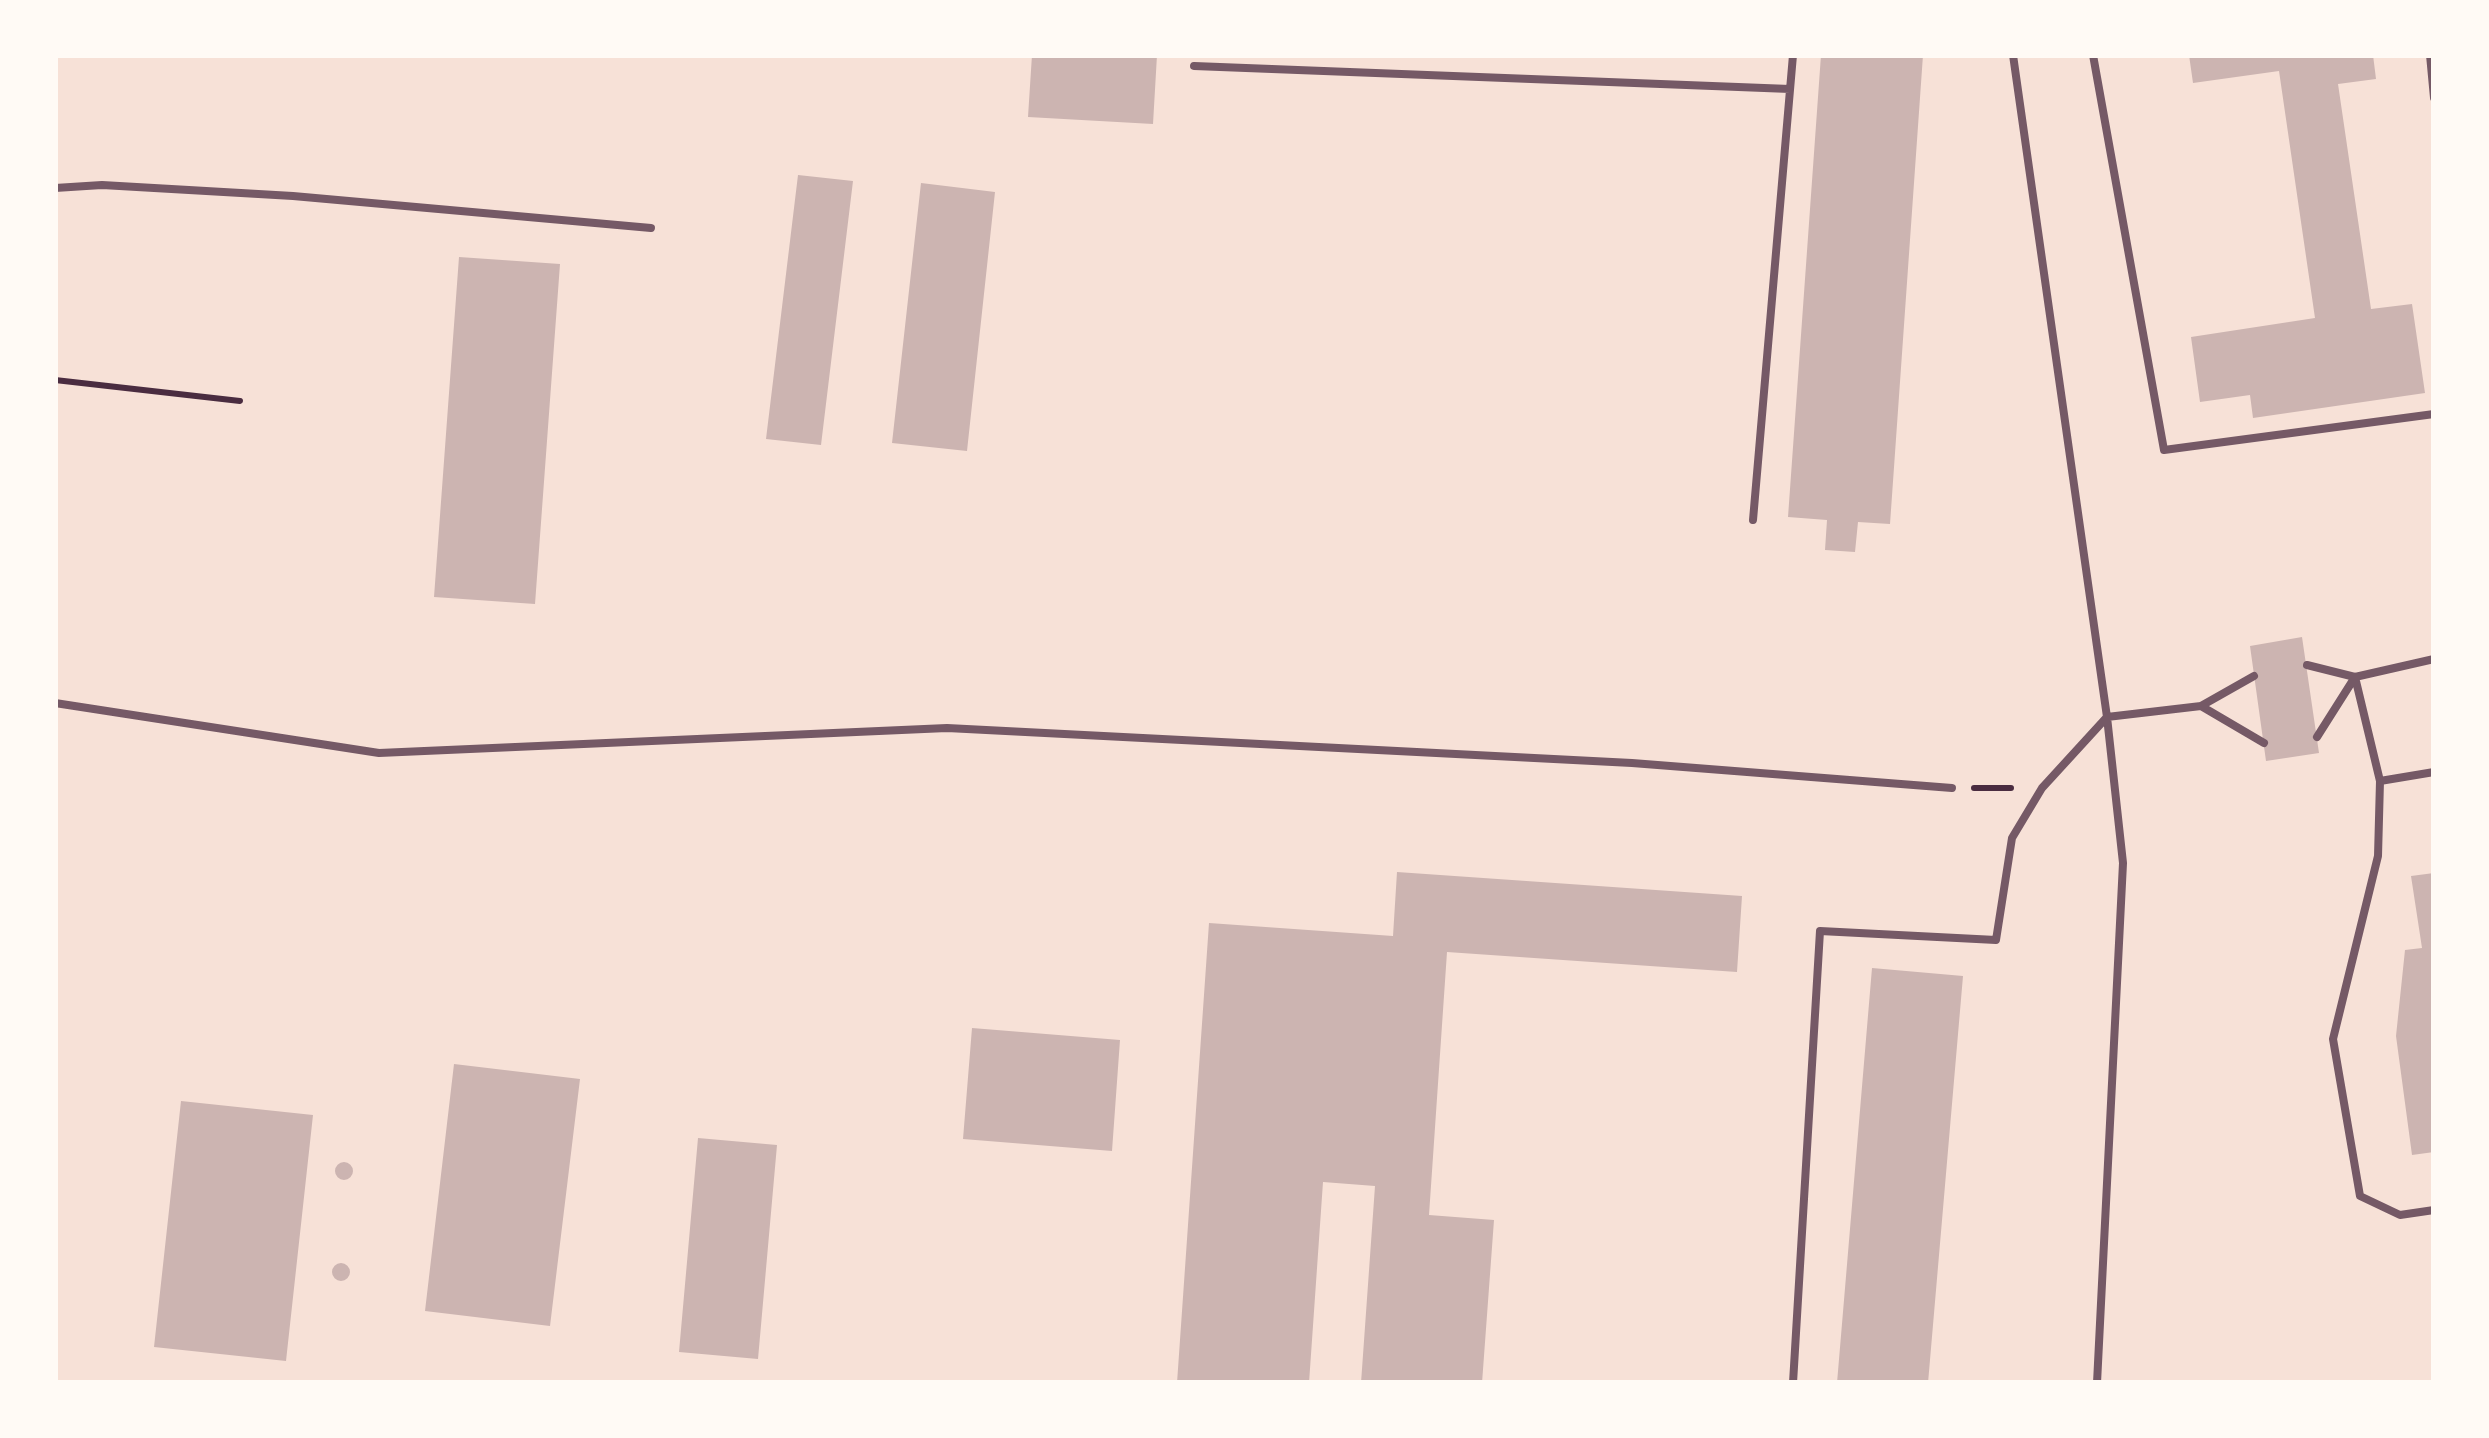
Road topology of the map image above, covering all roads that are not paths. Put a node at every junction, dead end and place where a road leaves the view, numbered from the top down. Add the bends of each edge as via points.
1 (1793, 55) edge
2 (2013, 55) edge
3 (2093, 55) edge
4 (2430, 55) edge
5 (1194, 66) dead end
6 (1790, 89) junction
7 (2434, 98) edge
8 (55, 188) edge
9 (651, 228) dead end
10 (2434, 414) edge
11 (1752, 520) dead end
12 (2434, 660) edge
13 (2307, 665) dead end
14 (2254, 676) dead end
15 (2355, 676) junction
16 (55, 703) edge
17 (2201, 706) junction
18 (2106, 717) junction
19 (2317, 737) dead end
20 (2264, 743) dead end
21 (2434, 772) edge
22 (2380, 781) junction
23 (1952, 788) road end
24 (2434, 1210) edge
25 (1793, 1383) edge
26 (2096, 1383) edge

1 - 6 lane
2 - 18 lane
3 - 10 lane via 2164,450
4 - 7 lane
5 - 6 lane
6 - 11 lane
8 - 9 lane via 292,196
12 - 15 lane
13 - 15 lane
14 - 17 lane
15 - 19 lane
15 - 22 lane
16 - 23 lane via 379,754 947,728 1632,763
17 - 18 lane
17 - 20 lane
18 - 25 lane via 2042,788 2012,838 1996,940 1820,930
18 - 26 lane via 2123,864
21 - 22 lane
22 - 24 lane via 2378,856 2333,1039 2360,1196 2400,1216

